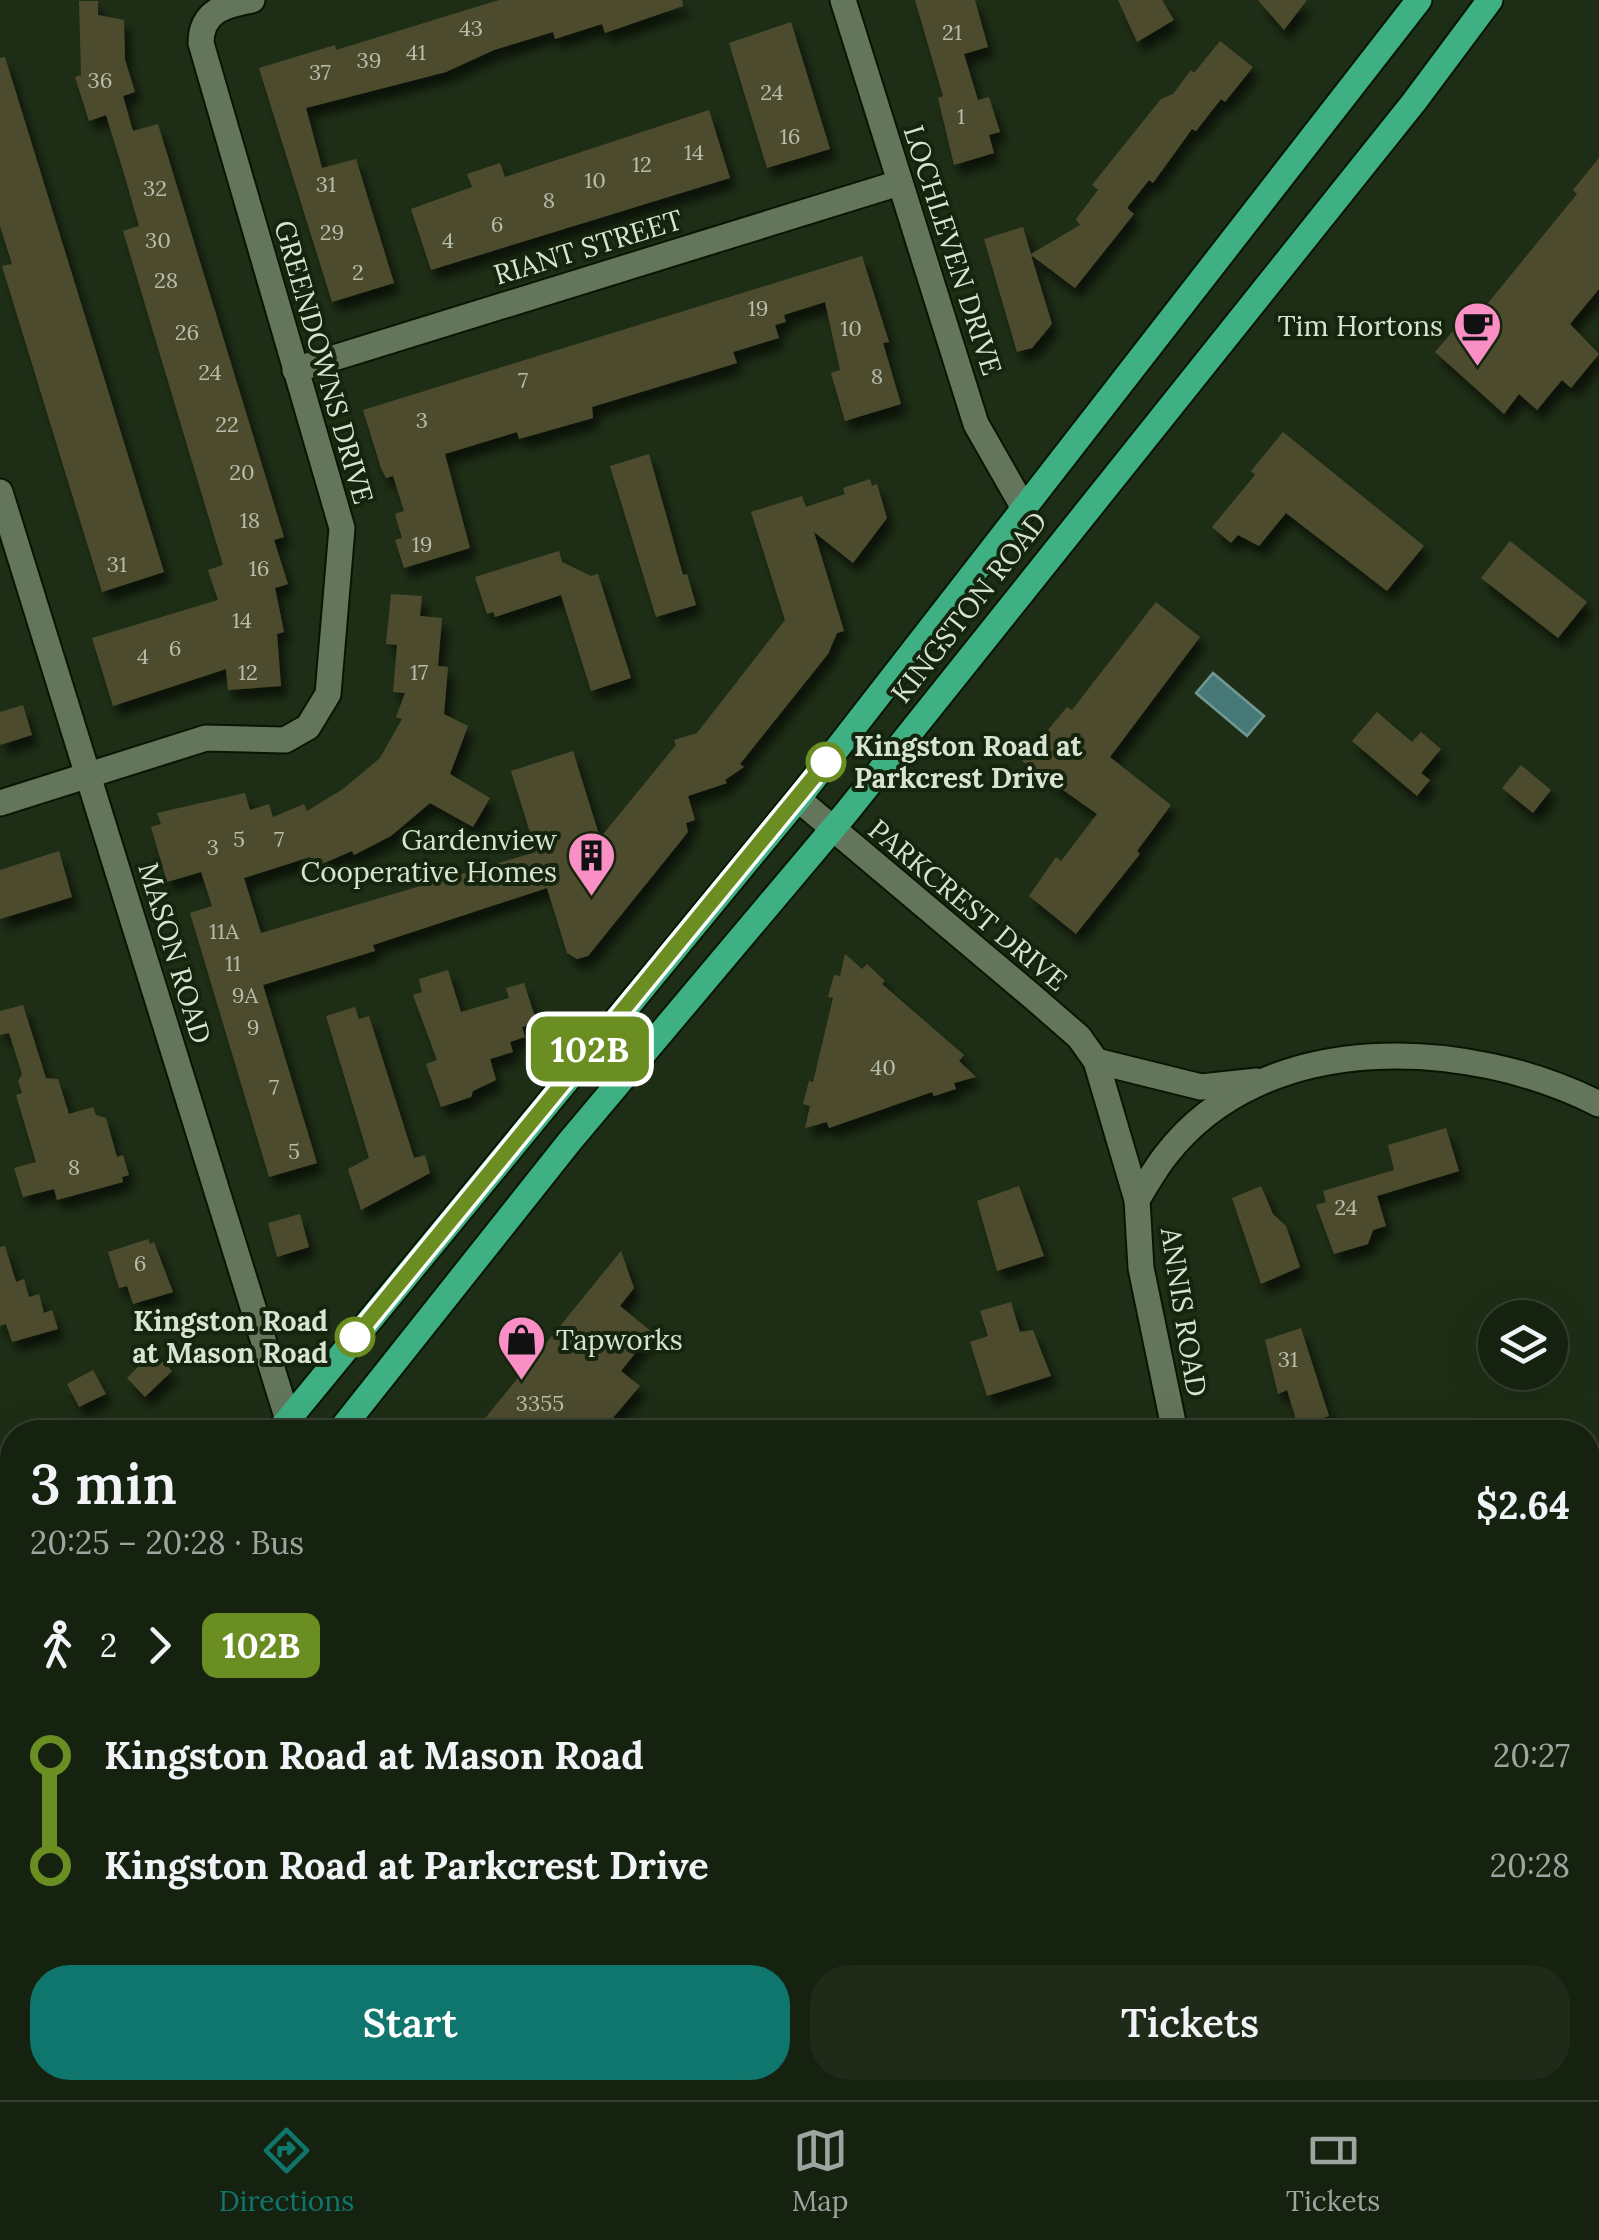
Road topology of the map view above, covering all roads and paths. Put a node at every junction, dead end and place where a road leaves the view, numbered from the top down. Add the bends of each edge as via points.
1 (252, 0) edge
2 (844, 0) edge
3 (1419, 0) edge
4 (1490, 0) edge
5 (899, 182) junction
6 (295, 370) junction
7 (0, 492) edge
8 (1024, 510) junction
9 (89, 776) junction
10 (798, 799) junction
11 (0, 804) edge
12 (831, 829) junction
13 (722, 888) junction
14 (742, 930) junction
15 (1096, 1061) junction
16 (1268, 1080) junction
17 (1599, 1104) edge
18 (1137, 1200) junction
19 (282, 1420) edge
20 (290, 1420) edge
21 (349, 1420) edge
22 (1173, 1420) edge

1 - 6 street, GREENDOWNS DRIVE via 219,8 201,28 201,43
2 - 5 street, LOCHLEVEN DRIVE
3 - 8 main road, KINGSTON ROAD
4 - 12 main road, KINGSTON ROAD
5 - 6 street, RIANT STREET
5 - 8 street, LOCHLEVEN DRIVE via 976,424
6 - 9 street, GREENDOWNS DRIVE via 342,528 323,706 308,727 285,740 206,738
7 - 9 street, MASON ROAD
8 - 10 main road, KINGSTON ROAD
9 - 11 street, GREENDOWNS DRIVE
9 - 19 street, MASON ROAD
10 - 12 street, PARKCREST DRIVE
10 - 13 main road, KINGSTON ROAD
12 - 14 main road, KINGSTON ROAD
12 - 15 street, PARKCREST DRIVE via 1033,996
13 - 14 main road via 734,900
13 - 20 main road, KINGSTON ROAD
14 - 21 main road, KINGSTON ROAD
15 - 16 street via 1202,1087
15 - 18 street, PARKCREST DRIVE
16 - 17 street via 1356,1059 1435,1056 1520,1072
16 - 18 street via 1177,1143
18 - 22 street, ANNIS ROAD via 1141,1268

